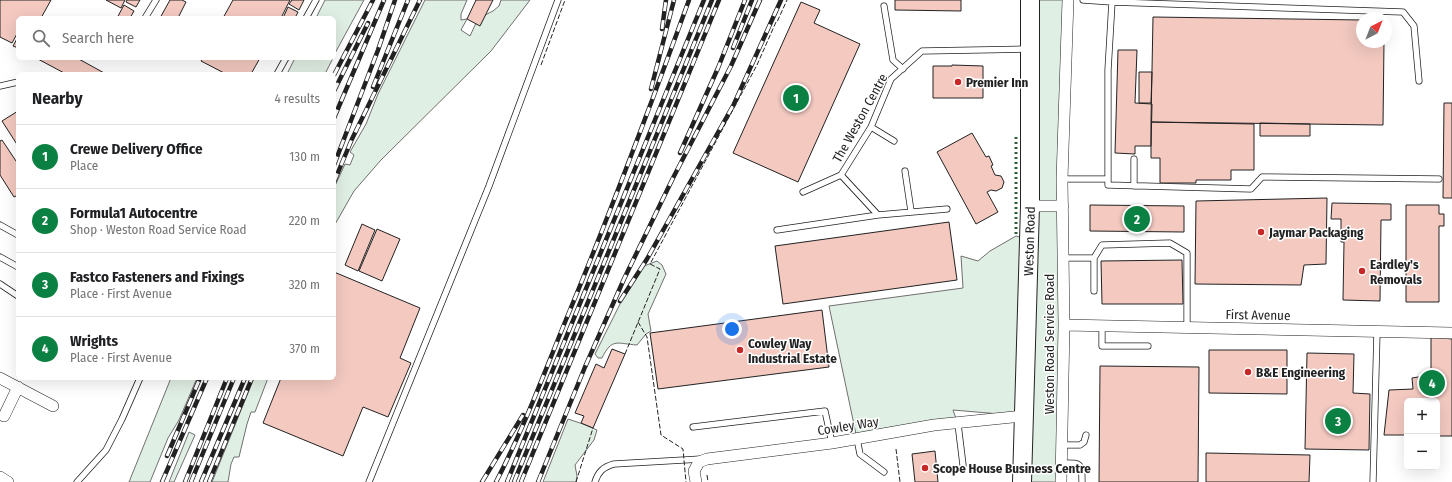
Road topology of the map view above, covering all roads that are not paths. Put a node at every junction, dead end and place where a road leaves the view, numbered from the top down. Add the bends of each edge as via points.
1 (156, 0) edge
2 (316, 0) edge
3 (558, 0) edge
4 (1030, 0) edge
5 (1068, 0) edge
6 (1083, 0) edge
7 (1112, 2) junction
8 (884, 6) dead end
9 (146, 16) edge
10 (307, 16) edge
11 (1029, 49) junction
12 (285, 60) edge
13 (903, 69) junction
14 (278, 72) edge
15 (1419, 81) dead end
16 (16, 82) edge
17 (0, 86) edge
18 (870, 127) junction
19 (894, 141) dead end
20 (1134, 159) dead end
21 (905, 171) dead end
22 (841, 175) junction
23 (1062, 178) junction
24 (1108, 179) junction
25 (1439, 179) dead end
26 (1134, 186) junction
27 (803, 192) dead end
28 (1030, 206) junction
29 (1063, 206) junction
30 (947, 209) dead end
31 (911, 211) junction
32 (878, 215) junction
33 (0, 224) edge
34 (777, 230) dead end
35 (16, 234) edge
36 (0, 257) edge
37 (1063, 258) junction
38 (1094, 258) junction
39 (16, 266) edge
40 (0, 284) edge
41 (1094, 291) dead end
42 (16, 295) edge
43 (1064, 325) junction
44 (1102, 326) junction
45 (1187, 328) junction
46 (1377, 332) junction
47 (1452, 334) edge
48 (1148, 346) dead end
49 (0, 378) edge
50 (139, 380) edge
51 (18, 387) junction
52 (53, 406) dead end
53 (4, 416) dead end
54 (1023, 416) junction
55 (958, 424) junction
56 (693, 427) dead end
57 (1086, 435) dead end
58 (857, 439) junction
59 (832, 443) junction
60 (1062, 444) junction
61 (708, 459) junction
62 (1062, 463) junction
63 (963, 465) dead end
64 (884, 472) dead end
65 (0, 478) edge
66 (8, 482) edge
67 (77, 482) edge
68 (369, 482) edge
69 (595, 482) edge
70 (696, 482) edge
71 (1022, 482) edge
72 (1062, 482) edge
73 (1082, 482) edge
74 (1373, 482) edge

1 - 9 lane
2 - 10 lane
3 - 68 lane via 489,186
4 - 11 main road, Weston Road
5 - 23 street, Weston Road Service Road
6 - 7 lane
7 - 15 lane via 1403,12 1414,26
7 - 24 lane via 1108,70
8 - 13 lane via 893,60
11 - 13 lane, The Weston Centre via 922,51
11 - 28 main road, Weston Road
12 - 14 lane
13 - 18 lane, The Weston Centre via 891,79
16 - 17 lane
18 - 19 lane
18 - 22 lane, The Weston Centre
20 - 26 lane
21 - 31 lane
22 - 27 lane, The Weston Centre
22 - 32 lane
23 - 24 lane
23 - 29 street, Weston Road Service Road
24 - 26 lane via 1108,185
25 - 26 lane via 1262,177 1251,189
28 - 29 street
28 - 54 main road, Weston Road
29 - 37 street, Weston Road Service Road
30 - 31 lane
31 - 32 lane
32 - 34 lane
33 - 35 lane
36 - 39 lane
37 - 38 lane
37 - 43 street, Weston Road Service Road
38 - 41 lane
38 - 45 lane via 1102,245 1170,243 1187,253
40 - 42 lane
43 - 44 street, First Avenue
43 - 60 street, Weston Road Service Road
44 - 45 street, First Avenue
44 - 48 lane via 1102,346
45 - 46 street, First Avenue
46 - 47 street, First Avenue
46 - 74 lane
49 - 51 street
50 - 67 lane via 106,450
51 - 52 street
51 - 53 street
54 - 55 street, Cowley Way
54 - 71 main road, Weston Road
55 - 58 street, Cowley Way via 934,425
55 - 63 lane
56 - 59 lane via 825,411
57 - 60 lane via 1080,445
58 - 59 street, Cowley Way
58 - 64 lane via 860,454
59 - 61 street, Cowley Way
60 - 62 street, Weston Road Service Road
61 - 69 lane via 614,464 605,466 597,475
61 - 70 street via 699,462 694,471
62 - 72 street, Weston Road Service Road
62 - 73 lane via 1081,465
65 - 66 street

